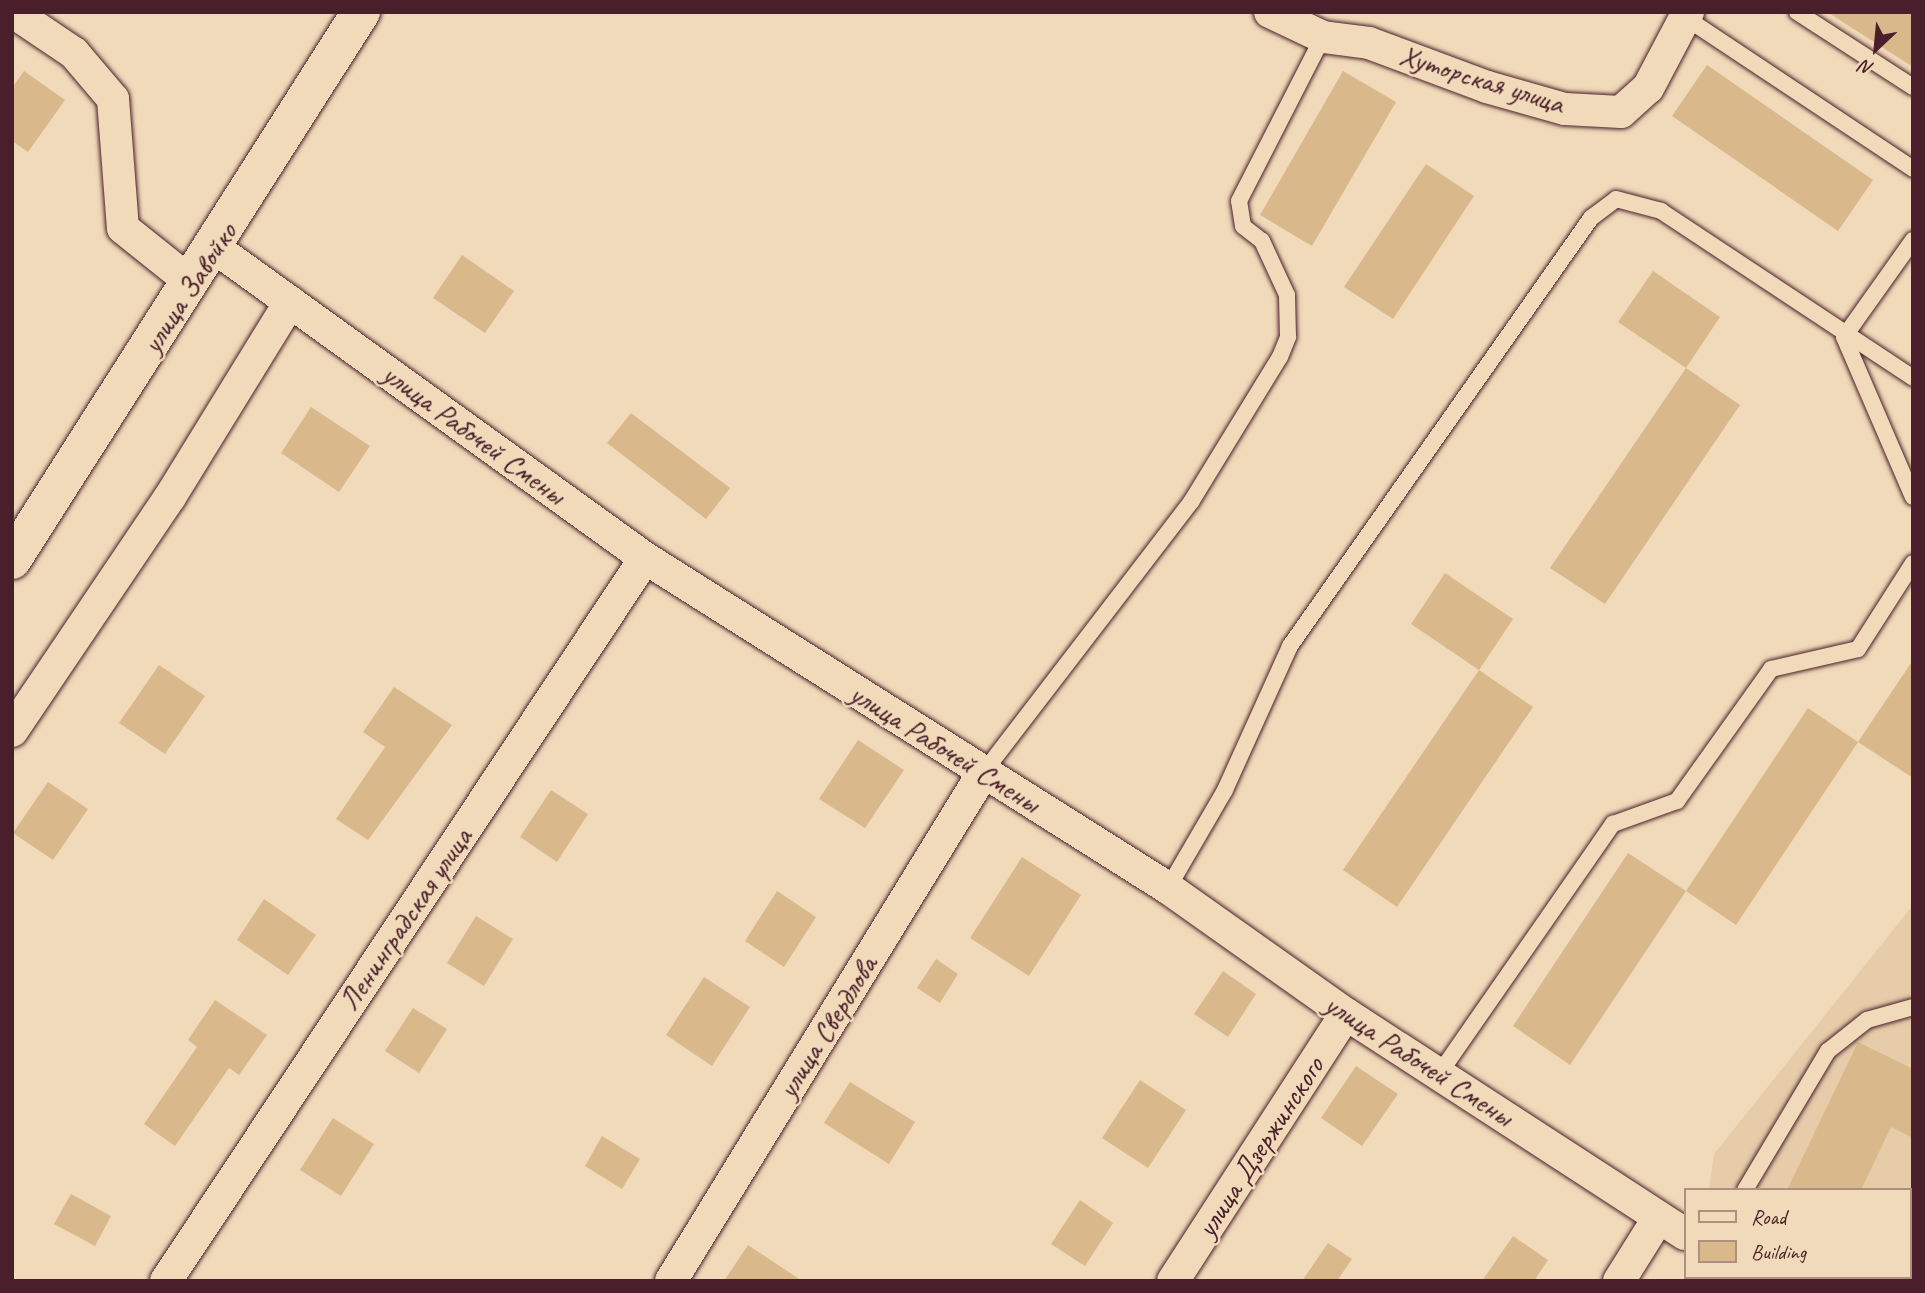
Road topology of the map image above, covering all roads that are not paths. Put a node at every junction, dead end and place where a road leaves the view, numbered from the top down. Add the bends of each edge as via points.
1 (13, 12) edge
2 (361, 12) edge
3 (1270, 12) edge
4 (1797, 12) edge
5 (1687, 15) edge
6 (1323, 37) junction
7 (1913, 86) edge
8 (1913, 169) edge
9 (1913, 240) edge
10 (215, 248) junction
11 (192, 283) junction
12 (290, 302) junction
13 (1844, 337) junction
14 (1913, 379) edge
15 (1913, 497) edge
16 (645, 558) junction
17 (12, 561) edge
18 (1913, 563) edge
19 (12, 731) edge
20 (983, 773) junction
21 (1168, 888) junction
22 (1913, 1007) edge
23 (1346, 1014) junction
24 (1439, 1074) junction
25 (1746, 1188) edge
26 (1672, 1225) edge
27 (166, 1281) edge
28 (671, 1281) edge
29 (1174, 1281) edge
30 (1619, 1281) edge

1 - 11 street via 74,53 113,99 123,228
2 - 10 main road, улица Завойко
3 - 6 street, Хуторская улица
4 - 7 lane
5 - 6 street, Хуторская улица via 1647,88 1621,112 1565,109 1487,88 1369,43
5 - 8 lane
6 - 20 lane via 1238,201 1243,226 1262,241 1287,295 1288,337 1280,357 1191,502
9 - 13 lane
10 - 11 main road, улица Завойко
10 - 12 street, улица Рабочей Смены
11 - 17 main road, улица Завойко
12 - 16 street, улица Рабочей Смены
12 - 19 street via 170,497
13 - 14 lane
13 - 15 lane
13 - 21 lane via 1661,211 1616,199 1591,218 1290,646 1225,790
16 - 20 street, улица Рабочей Смены
16 - 27 street, Ленинградская улица
18 - 24 lane via 1858,649 1771,669 1677,801 1613,824
20 - 21 street, улица Рабочей Смены
20 - 28 street, улица Свердлова
21 - 23 street, улица Рабочей Смены
22 - 25 lane via 1867,1020 1828,1051
23 - 24 street, улица Рабочей Смены
23 - 29 street, улица Дзержинского
24 - 26 street, улица Рабочей Смены
26 - 30 street

